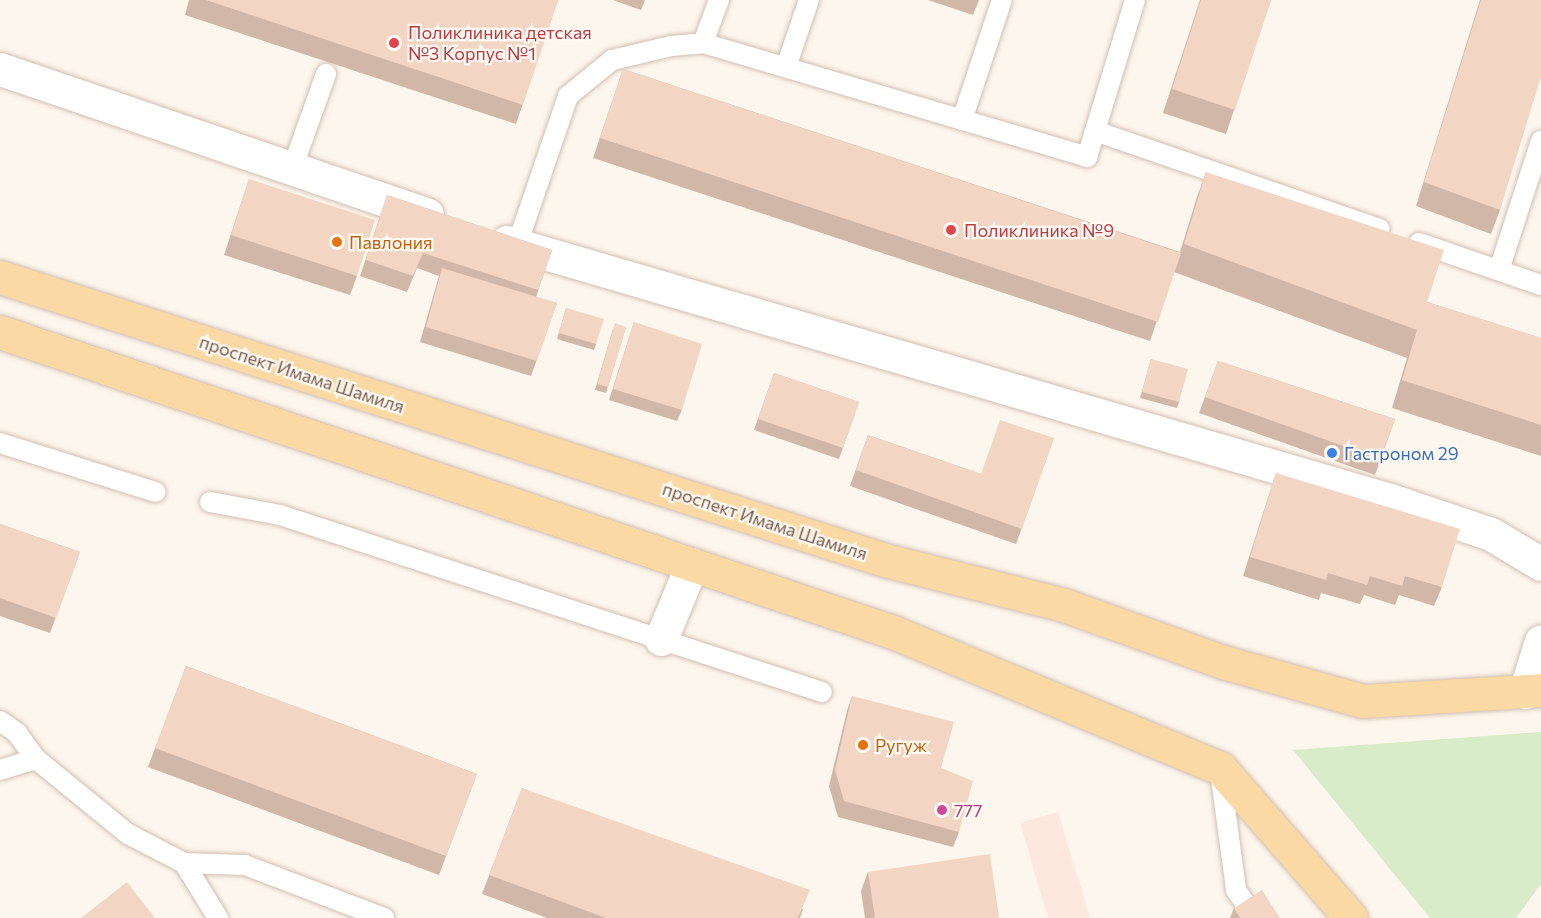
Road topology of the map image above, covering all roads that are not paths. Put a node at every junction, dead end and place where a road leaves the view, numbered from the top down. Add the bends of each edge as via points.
1 (719, 0) edge
2 (809, 0) edge
3 (1002, 0) edge
4 (1135, 0) edge
5 (703, 43) junction
6 (786, 67) junction
7 (0, 69) edge
8 (326, 74) dead end
9 (962, 120) junction
10 (1095, 131) junction
11 (1541, 141) edge
12 (292, 169) junction
13 (517, 245) junction
14 (1499, 270) junction
15 (0, 277) edge
16 (1541, 285) edge
17 (0, 332) edge
18 (0, 443) edge
19 (155, 492) dead end
20 (210, 502) dead end
21 (692, 564) junction
22 (1541, 564) edge
23 (661, 639) junction
24 (1541, 640) edge
25 (1533, 691) edge
26 (822, 692) dead end
27 (0, 721) edge
28 (36, 759) junction
29 (1220, 768) junction
30 (0, 770) edge
31 (184, 863) junction
32 (1248, 908) edge
33 (218, 918) edge
34 (384, 918) edge
35 (1351, 918) edge

1 - 5 lane
2 - 6 lane
3 - 9 lane
4 - 10 lane
5 - 6 lane
5 - 13 lane via 612,60 567,96
6 - 9 lane
7 - 12 street
8 - 12 lane
9 - 10 lane via 1087,157
10 - 14 lane
11 - 14 lane
12 - 13 street
13 - 22 street via 1393,501 1491,534
14 - 16 lane
15 - 25 main road, проспект Имама Шамиля via 885,560 1064,605 1223,662 1352,698
17 - 21 main road
18 - 19 lane
20 - 23 lane via 280,515
21 - 23 street
21 - 29 main road via 893,632
23 - 26 lane
24 - 25 street
27 - 28 lane via 16,733
28 - 30 lane
28 - 31 lane via 128,834
29 - 32 lane via 1236,890
29 - 35 main road
31 - 33 lane
31 - 34 lane via 245,865

